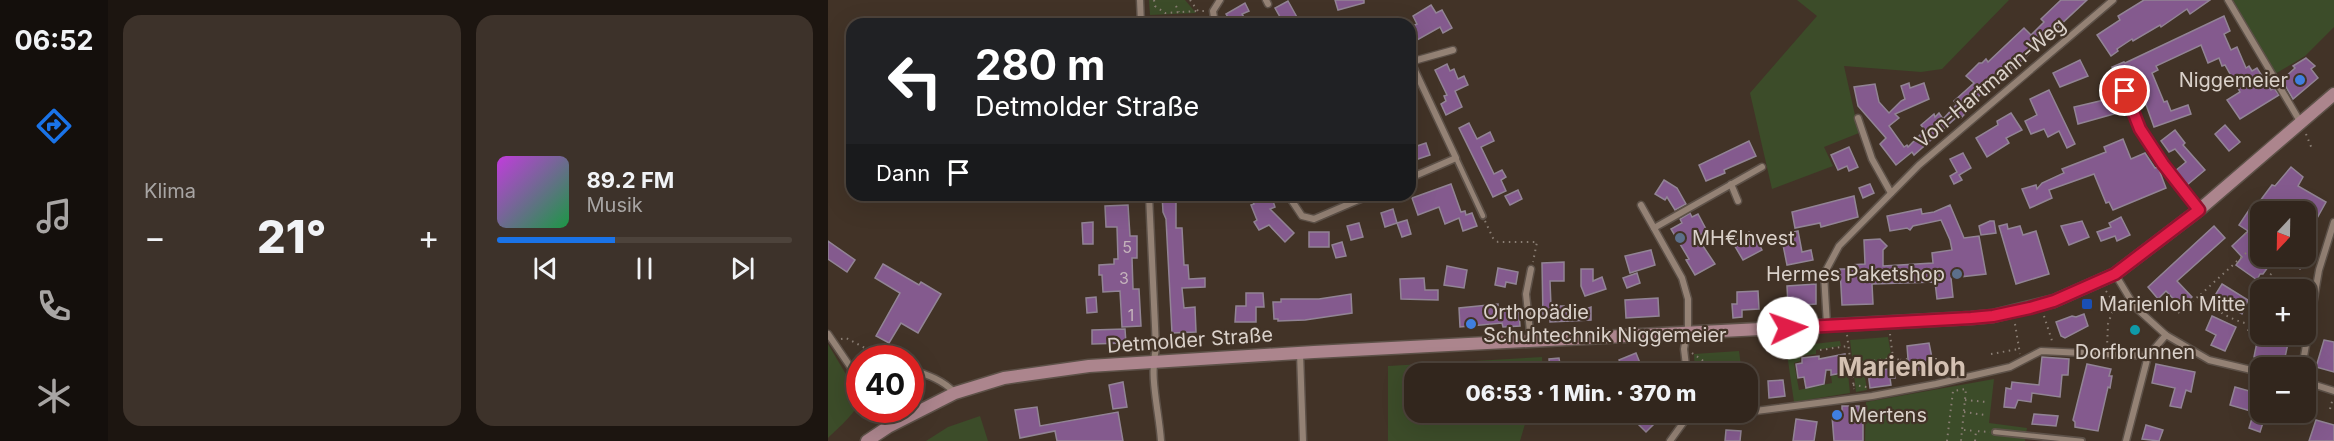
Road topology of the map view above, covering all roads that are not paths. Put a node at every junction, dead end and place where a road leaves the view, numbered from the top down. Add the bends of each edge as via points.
1 (1140, 0) edge
2 (1220, 0) edge
3 (2113, 0) edge
4 (2228, 0) edge
5 (1141, 18) edge
6 (1214, 18) edge
7 (1453, 50) dead end
8 (1416, 60) edge
9 (1416, 75) edge
10 (2125, 91) dead end
11 (2334, 94) edge
12 (1858, 118) dead end
13 (2301, 123) junction
14 (1456, 158) junction
15 (1762, 167) dead end
16 (1416, 175) edge
17 (1731, 184) junction
18 (1892, 193) junction
19 (1149, 201) edge
20 (1292, 201) edge
21 (1356, 201) edge
22 (1738, 201) dead end
23 (1641, 205) dead end
24 (2199, 210) junction
25 (1483, 216) road end
26 (2334, 222) edge
27 (1654, 228) junction
28 (1531, 269) road end
29 (2115, 274) junction
30 (1827, 326) junction
31 (828, 334) edge
32 (1687, 334) junction
33 (2166, 335) junction
34 (1531, 341) junction
35 (1300, 352) junction
36 (2148, 356) junction
37 (2304, 357) edge
38 (846, 361) edge
39 (1153, 361) junction
40 (1686, 363) edge
41 (2250, 370) edge
42 (924, 374) edge
43 (2316, 386) edge
44 (955, 393) junction
45 (2334, 393) edge
46 (1758, 410) edge
47 (885, 423) edge
48 (1684, 423) edge
49 (888, 427) junction
50 (1995, 432) road end
51 (2020, 434) junction
52 (867, 441) edge
53 (1161, 441) edge
54 (1303, 441) edge
55 (1670, 441) edge
56 (2019, 441) edge
57 (2082, 441) edge
58 (2126, 441) edge

1 - 5 street
2 - 6 street via 1213,11
3 - 18 street, Von-Hartmann-Weg via 1919,165
4 - 13 street
7 - 8 street
9 - 14 street
10 - 24 street via 2140,129
11 - 13 street, Detmolder Straße
12 - 18 street via 1872,159
13 - 24 street, Detmolder Straße
14 - 16 street
14 - 25 lane
15 - 17 street
17 - 22 street
17 - 27 street
18 - 30 street, Von-Hartmann-Weg via 1839,246 1830,262 1824,279
19 - 39 street via 1156,348
20 - 21 street via 1302,216 1314,219
23 - 27 street
24 - 29 street, Detmolder Straße
26 - 37 street via 2319,270
27 - 32 street via 1682,278 1688,299
28 - 34 street via 1526,294
29 - 30 street, Detmolder Straße via 2054,301 1993,316
29 - 33 street via 2135,307
30 - 32 street, Detmolder Straße
31 - 38 street
32 - 34 street, Detmolder Straße
32 - 40 street
33 - 36 street
33 - 41 street via 2209,360
34 - 35 street, Detmolder Straße
35 - 39 street, Detmolder Straße
35 - 54 street
36 - 46 street via 2041,351 2010,367 1893,392
36 - 58 street
39 - 44 street, Detmolder Straße via 1045,371
39 - 53 street
42 - 44 street
43 - 45 street
44 - 49 street, Detmolder Straße
47 - 49 street
48 - 55 street
49 - 52 street, Detmolder Straße
50 - 51 lane
51 - 56 lane
51 - 57 lane

